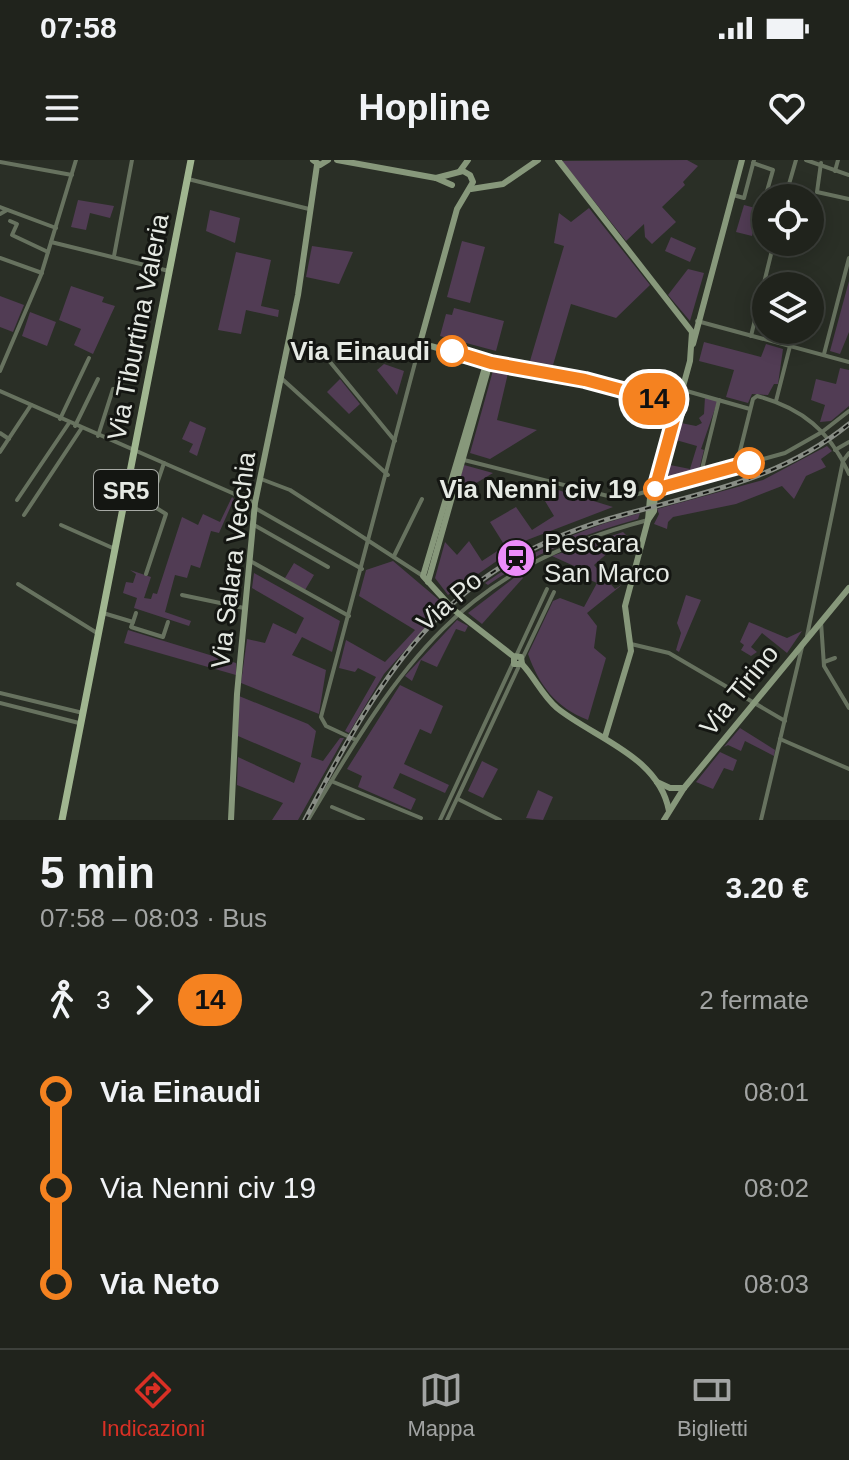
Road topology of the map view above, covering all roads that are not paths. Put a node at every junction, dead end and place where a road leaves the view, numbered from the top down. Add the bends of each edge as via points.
1 (76, 160) edge
2 (132, 160) edge
3 (191, 160) edge
4 (328, 160) edge
5 (337, 160) edge
6 (468, 160) edge
7 (538, 160) edge
8 (558, 160) edge
9 (742, 160) edge
10 (796, 160) edge
11 (806, 160) edge
12 (838, 160) edge
13 (0, 162) edge
14 (315, 162) edge
15 (754, 162) edge
16 (821, 163) junction
17 (835, 171) junction
18 (457, 174) junction
19 (73, 175) junction
20 (849, 175) edge
21 (472, 177) junction
22 (436, 178) junction
23 (188, 179) junction
24 (769, 184) edge
25 (789, 184) edge
26 (490, 186) junction
27 (454, 188) junction
28 (468, 190) junction
29 (733, 195) junction
30 (849, 199) edge
31 (0, 207) edge
32 (457, 209) junction
33 (7, 210) junction
34 (312, 210) junction
35 (0, 214) edge
36 (10, 221) dead end
37 (56, 228) junction
38 (51, 242) junction
39 (48, 252) junction
40 (114, 256) junction
41 (771, 256) edge
42 (0, 258) edge
43 (849, 258) edge
44 (170, 271) junction
45 (42, 273) junction
46 (846, 279) edge
47 (695, 326) junction
48 (751, 336) junction
49 (420, 343) junction
50 (790, 346) junction
51 (824, 354) junction
52 (326, 357) dead end
53 (89, 358) dead end
54 (849, 362) edge
55 (488, 363) junction
56 (0, 371) edge
57 (280, 376) junction
58 (98, 379) dead end
59 (125, 389) dead end
60 (682, 389) junction
61 (0, 391) edge
62 (719, 400) junction
63 (776, 401) junction
64 (31, 405) junction
65 (678, 405) junction
66 (750, 409) junction
67 (849, 411) edge
68 (60, 419) junction
69 (69, 423) junction
70 (75, 426) junction
71 (81, 429) junction
72 (822, 432) junction
73 (0, 433) edge
74 (98, 436) junction
75 (9, 439) junction
76 (395, 441) junction
77 (849, 442) edge
78 (133, 450) junction
79 (835, 450) junction
80 (0, 452) edge
81 (849, 453) edge
82 (459, 458) junction
83 (843, 461) junction
84 (164, 463) junction
85 (736, 467) junction
86 (849, 474) edge
87 (388, 475) junction
88 (700, 477) junction
89 (259, 478) junction
90 (655, 489) junction
91 (422, 499) dead end
92 (17, 500) dead end
93 (255, 505) junction
94 (24, 515) dead end
95 (648, 520) junction
96 (61, 525) dead end
97 (254, 525) junction
98 (369, 540) junction
99 (115, 549) junction
100 (394, 556) junction
101 (252, 562) junction
102 (328, 567) dead end
103 (362, 569) junction
104 (146, 574) dead end
105 (425, 579) junction
106 (18, 584) dead end
107 (849, 588) edge
108 (547, 589) dead end
109 (554, 592) dead end
110 (182, 595) dead end
111 (246, 608) junction
112 (103, 613) junction
113 (136, 613) dead end
114 (459, 613) junction
115 (349, 616) junction
116 (133, 622) junction
117 (168, 622) dead end
118 (821, 622) junction
119 (99, 634) junction
120 (804, 642) junction
121 (631, 644) junction
122 (835, 658) dead end
123 (518, 661) junction
124 (824, 662) junction
125 (0, 693) edge
126 (10, 695) junction
127 (24, 699) junction
128 (0, 703) edge
129 (8, 705) junction
130 (51, 705) junction
131 (753, 705) junction
132 (849, 708) edge
133 (22, 709) junction
134 (83, 713) junction
135 (48, 715) junction
136 (785, 721) junction
137 (81, 724) junction
138 (605, 737) junction
139 (780, 739) junction
140 (356, 740) junction
141 (849, 769) edge
142 (331, 781) junction
143 (684, 788) junction
144 (664, 790) junction
145 (458, 799) junction
146 (676, 799) junction
147 (332, 807) dead end
148 (669, 812) junction
149 (421, 818) edge
150 (62, 820) edge
151 (231, 820) edge
152 (308, 820) edge
153 (363, 820) edge
154 (440, 820) edge
155 (447, 820) edge
156 (500, 820) edge
157 (664, 820) edge
158 (761, 820) edge

1 - 19 street
2 - 40 street
3 - 23 main road, Via Tiburtina Valeria / SR5
4 - 14 street
5 - 22 street
6 - 18 street
6 - 21 street
7 - 26 street via 508,182
8 - 47 street
9 - 29 street
10 - 25 street
11 - 16 street
12 - 17 street
13 - 19 street
14 - 34 street, Via Salara Vecchia
15 - 24 street via 773,170
15 - 29 street via 744,198
16 - 17 street
16 - 30 street via 817,192
17 - 20 street
18 - 21 street
18 - 22 street
18 - 27 street
19 - 37 street
21 - 26 street
21 - 28 street
22 - 27 street
23 - 34 street
23 - 44 main road, Via Tiburtina Valeria / SR5
26 - 28 street
27 - 28 street
27 - 32 street
28 - 32 street
29 - 47 street
31 - 33 street
32 - 49 street
33 - 35 street
33 - 37 street
34 - 57 street, Via Salara Vecchia
36 - 39 street via 17,224 12,235
37 - 38 street
38 - 39 street
38 - 40 street
39 - 45 street
40 - 44 street
41 - 48 street
42 - 45 street
43 - 46 street
44 - 78 main road, Via Tiburtina Valeria / SR5
45 - 56 street
46 - 51 street
47 - 48 street via 709,324
47 - 60 street
48 - 50 street
49 - 55 street
49 - 76 street
50 - 51 street
50 - 63 street
51 - 54 street
52 - 76 street
53 - 68 street
55 - 65 street via 585,380
55 - 82 street
57 - 87 street
57 - 89 street, Via Salara Vecchia
58 - 70 street
59 - 74 street via 113,389
60 - 62 street
60 - 65 street
61 - 64 street
62 - 66 street
62 - 88 street
63 - 66 street via 757,396
63 - 72 street via 791,406
64 - 68 street
64 - 75 street
65 - 90 street
66 - 85 street
67 - 72 street
68 - 69 street
69 - 70 street
69 - 92 street
70 - 71 street
71 - 74 street
71 - 94 street
72 - 79 street
72 - 85 street via 785,453
73 - 75 street
74 - 78 street
75 - 80 street
76 - 87 street
77 - 79 street
78 - 84 street
78 - 99 main road, Via Tiburtina Valeria / SR5
79 - 83 street
81 - 83 street
82 - 90 street via 612,499
82 - 105 street
83 - 86 street
83 - 120 street
84 - 93 street
84 - 104 street via 150,504 166,514
85 - 88 street
87 - 98 street
88 - 90 street
89 - 93 street, Via Salara Vecchia
89 - 98 street via 290,490
90 - 95 street
91 - 100 street
93 - 97 street, Via Salara Vecchia
93 - 103 street
95 - 114 street, Via Po via 539,558
95 - 121 street via 625,606
96 - 99 street
97 - 101 street, Via Salara Vecchia
97 - 102 street
98 - 100 street
98 - 103 street
99 - 112 main road, Via Tiburtina Valeria / SR5
100 - 105 street
101 - 111 street, Via Salara Vecchia
101 - 115 street
103 - 115 street
105 - 114 street
106 - 119 street
107 - 118 street, Via Tirino
108 - 123 street
109 - 123 street
110 - 111 street
111 - 151 street, Via Salara Vecchia
112 - 116 street
112 - 119 main road, Via Tiburtina Valeria / SR5
113 - 116 street
114 - 123 street
114 - 140 street, Via Po via 404,669
115 - 140 street via 321,717 326,726
116 - 117 street via 131,627 163,637
118 - 120 street, Via Tirino
118 - 124 street
119 - 134 main road, Via Tiburtina Valeria / SR5
120 - 131 street, Via Tirino
120 - 136 street
121 - 131 street via 669,653
121 - 138 street
122 - 124 street
123 - 138 street via 552,704
123 - 145 street
123 - 154 street
124 - 132 street
125 - 126 street
126 - 127 street
126 - 129 street
127 - 130 street
127 - 133 street
128 - 129 street
129 - 133 street
130 - 134 street
130 - 135 street
131 - 136 street
131 - 143 street, Via Tirino
133 - 135 street
134 - 137 main road, Via Tiburtina Valeria / SR5
135 - 137 street
136 - 139 street
137 - 150 main road, Via Tiburtina Valeria / SR5
138 - 144 street
139 - 141 street
139 - 158 street
140 - 142 street, Via Po
142 - 149 street
142 - 152 street, Via Po
143 - 144 street
143 - 146 street, Via Tirino
144 - 146 street
144 - 148 street
145 - 155 street
145 - 156 street
146 - 148 street, Via Tirino
147 - 153 street
148 - 157 street, Via Tirino

